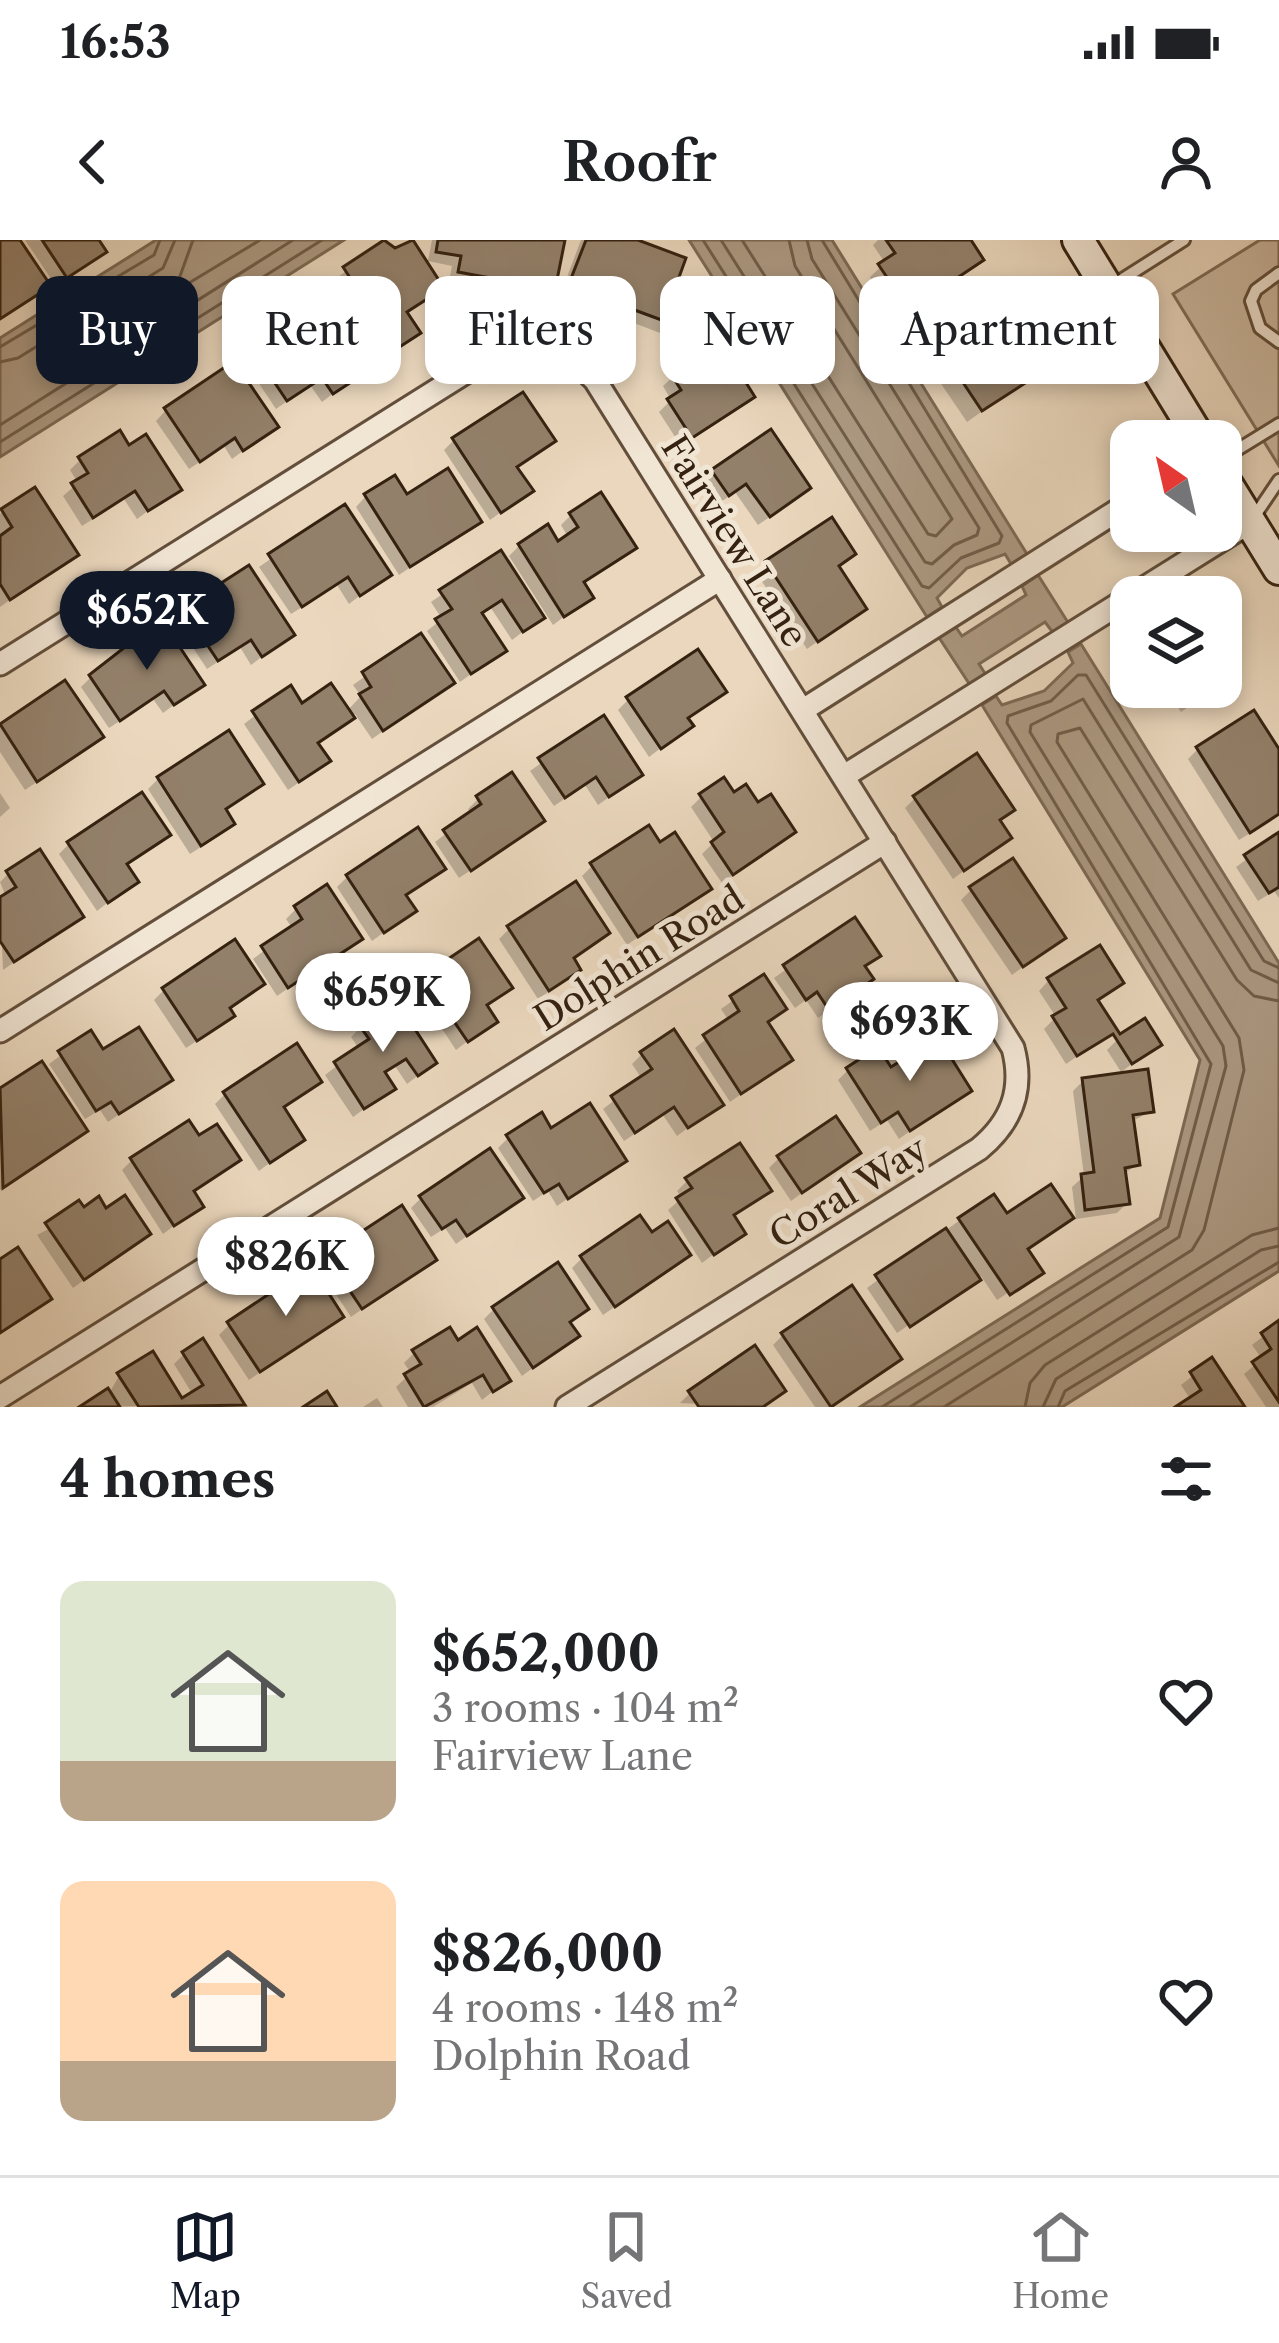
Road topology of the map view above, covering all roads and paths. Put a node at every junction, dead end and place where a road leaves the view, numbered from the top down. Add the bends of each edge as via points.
1 (1078, 240) edge
2 (1184, 240) edge
3 (1279, 273) edge
4 (1100, 276) edge
5 (1126, 276) edge
6 (1279, 342) edge
7 (1159, 373) edge
8 (1188, 420) edge
9 (1279, 424) edge
10 (1242, 447) edge
11 (1279, 480) edge
12 (1242, 509) edge
13 (1110, 515) edge
14 (1250, 522) junction
15 (1279, 569) edge
16 (720, 579) junction
17 (0, 664) edge
18 (802, 710) junction
19 (844, 776) junction
20 (885, 842) junction
21 (0, 1030) edge
22 (0, 1397) edge
23 (567, 1407) edge

1 - 4 main road
2 - 5 lane
3 - 6 lane via 1251,301 1260,328
7 - 8 main road
9 - 10 lane
11 - 14 lane
12 - 14 main road
13 - 18 street
14 - 15 main road
14 - 19 street
16 - 17 street, Fairview Lane via 595,380 564,355 523,348 485,360
16 - 18 street, Fairview Lane
16 - 21 street
18 - 19 street, Fairview Lane
19 - 20 street, Coral Way
20 - 22 street, Dolphin Road
20 - 23 street, Coral Way via 1012,1048 1014,1106 980,1149

